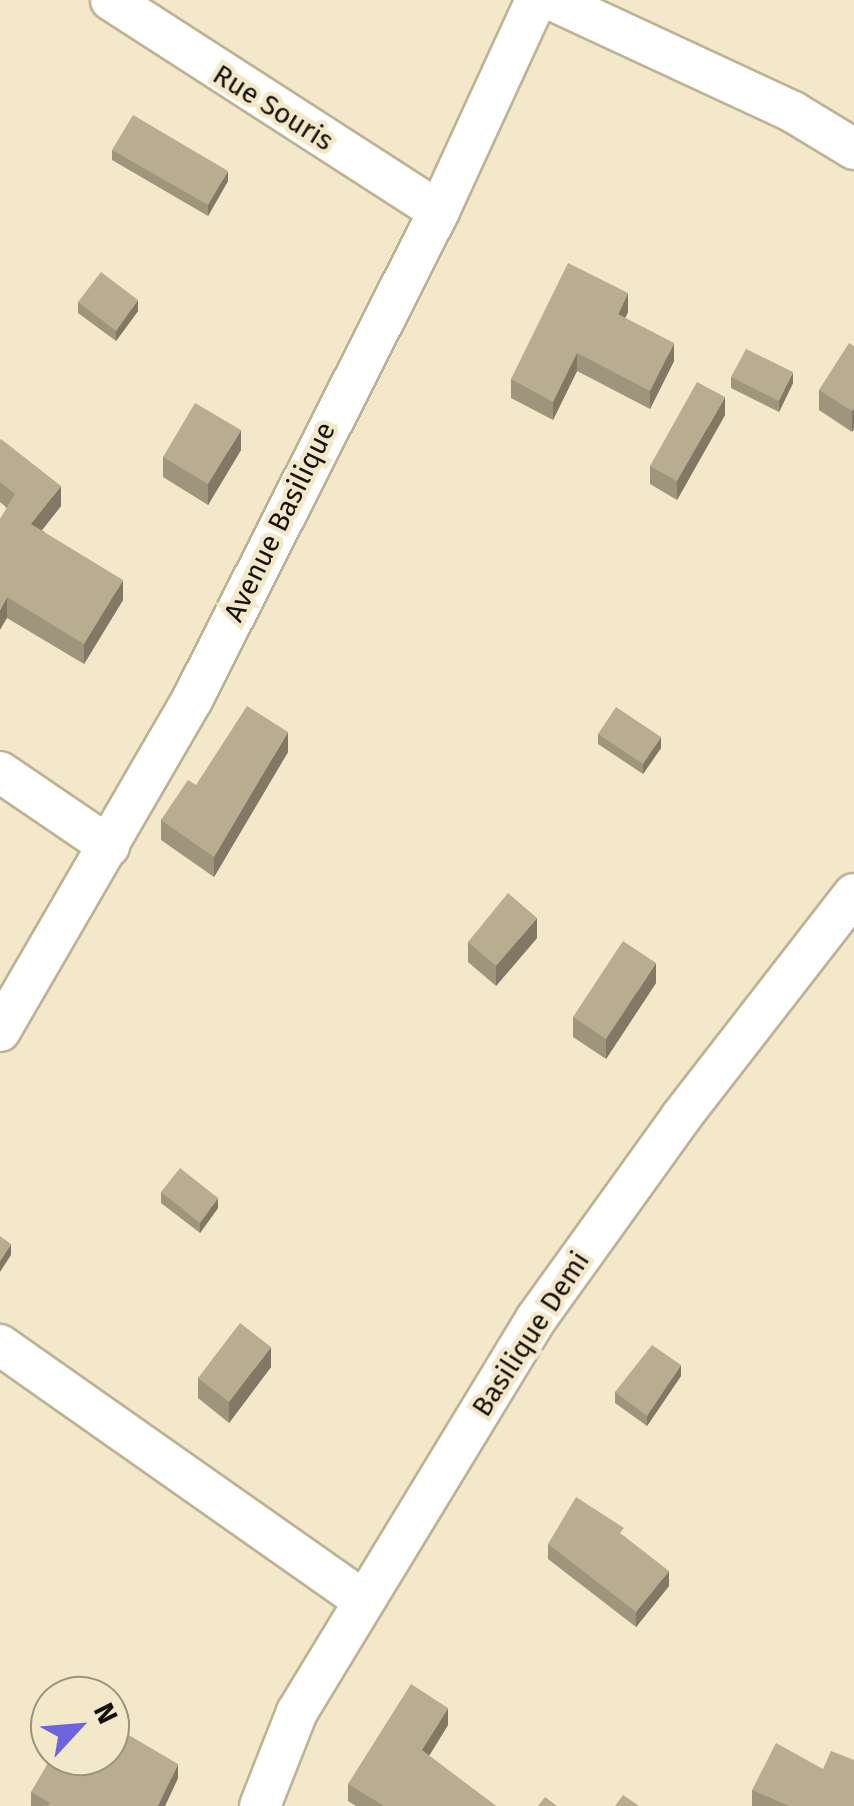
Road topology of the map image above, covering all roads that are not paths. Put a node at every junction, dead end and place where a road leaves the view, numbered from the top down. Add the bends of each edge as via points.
1 (111, 0) edge
2 (536, 0) edge
3 (552, 0) edge
4 (854, 148) edge
5 (439, 211) junction
6 (0, 772) edge
7 (109, 846) junction
8 (854, 894) edge
9 (0, 1031) edge
10 (0, 1346) edge
11 (362, 1599) junction
12 (260, 1806) edge

1 - 5 street, Rue Souris
2 - 5 street, Avenue Basilique
3 - 4 street via 793,112
5 - 7 street, Avenue Basilique via 193,698
6 - 7 street
7 - 9 street, Avenue Basilique
8 - 11 street, Basilique Demi via 680,1116 536,1319
10 - 11 street
11 - 12 street, Basilique Demi via 297,1712

